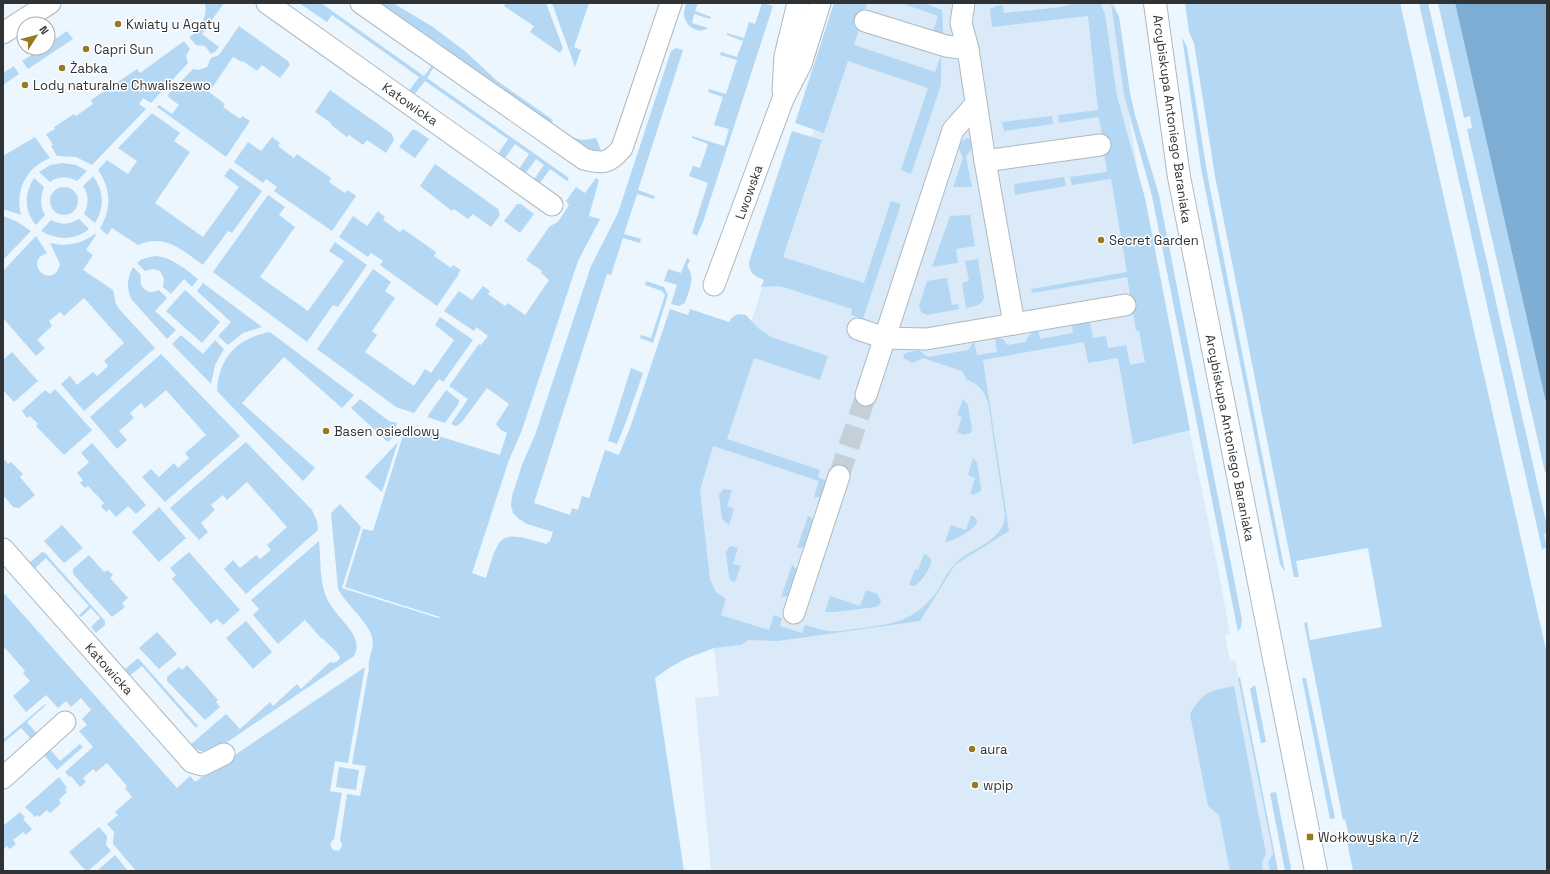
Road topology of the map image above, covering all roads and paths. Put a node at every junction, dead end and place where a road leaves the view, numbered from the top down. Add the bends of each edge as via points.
1 (50, 3) edge
2 (267, 3) edge
3 (361, 3) edge
4 (671, 3) edge
5 (798, 3) edge
6 (820, 3) edge
7 (965, 3) edge
8 (1155, 3) edge
9 (865, 21) dead end
10 (3, 34) edge
11 (968, 49) junction
12 (783, 99) junction
13 (976, 104) junction
14 (1100, 145) dead end
15 (985, 161) junction
16 (552, 205) dead end
17 (714, 284) dead end
18 (1125, 305) dead end
19 (1014, 324) junction
20 (872, 340) junction
21 (866, 395) tunnel mouth
22 (839, 476) tunnel mouth
23 (3, 549) edge
24 (794, 613) dead end
25 (66, 722) dead end
26 (224, 754) dead end
27 (3, 778) edge
28 (1316, 871) edge

1 - 10 street
2 - 16 street, Katowicka
3 - 4 street via 584,159 605,163 615,158 622,148
5 - 12 street, Lwowska via 785,56
6 - 12 street, Lwowska via 801,64
7 - 11 street via 961,23
8 - 28 street, Arcybiskupa Antoniego Baraniaka via 1179,177
9 - 11 street via 946,46
11 - 13 street
12 - 17 street, Lwowska
13 - 15 street
13 - 20 street via 953,130
14 - 15 street
15 - 19 street
18 - 19 street
19 - 20 street via 926,339
20 - 21 street
22 - 24 street
23 - 26 street, Katowicka via 192,762 202,765
25 - 27 street

